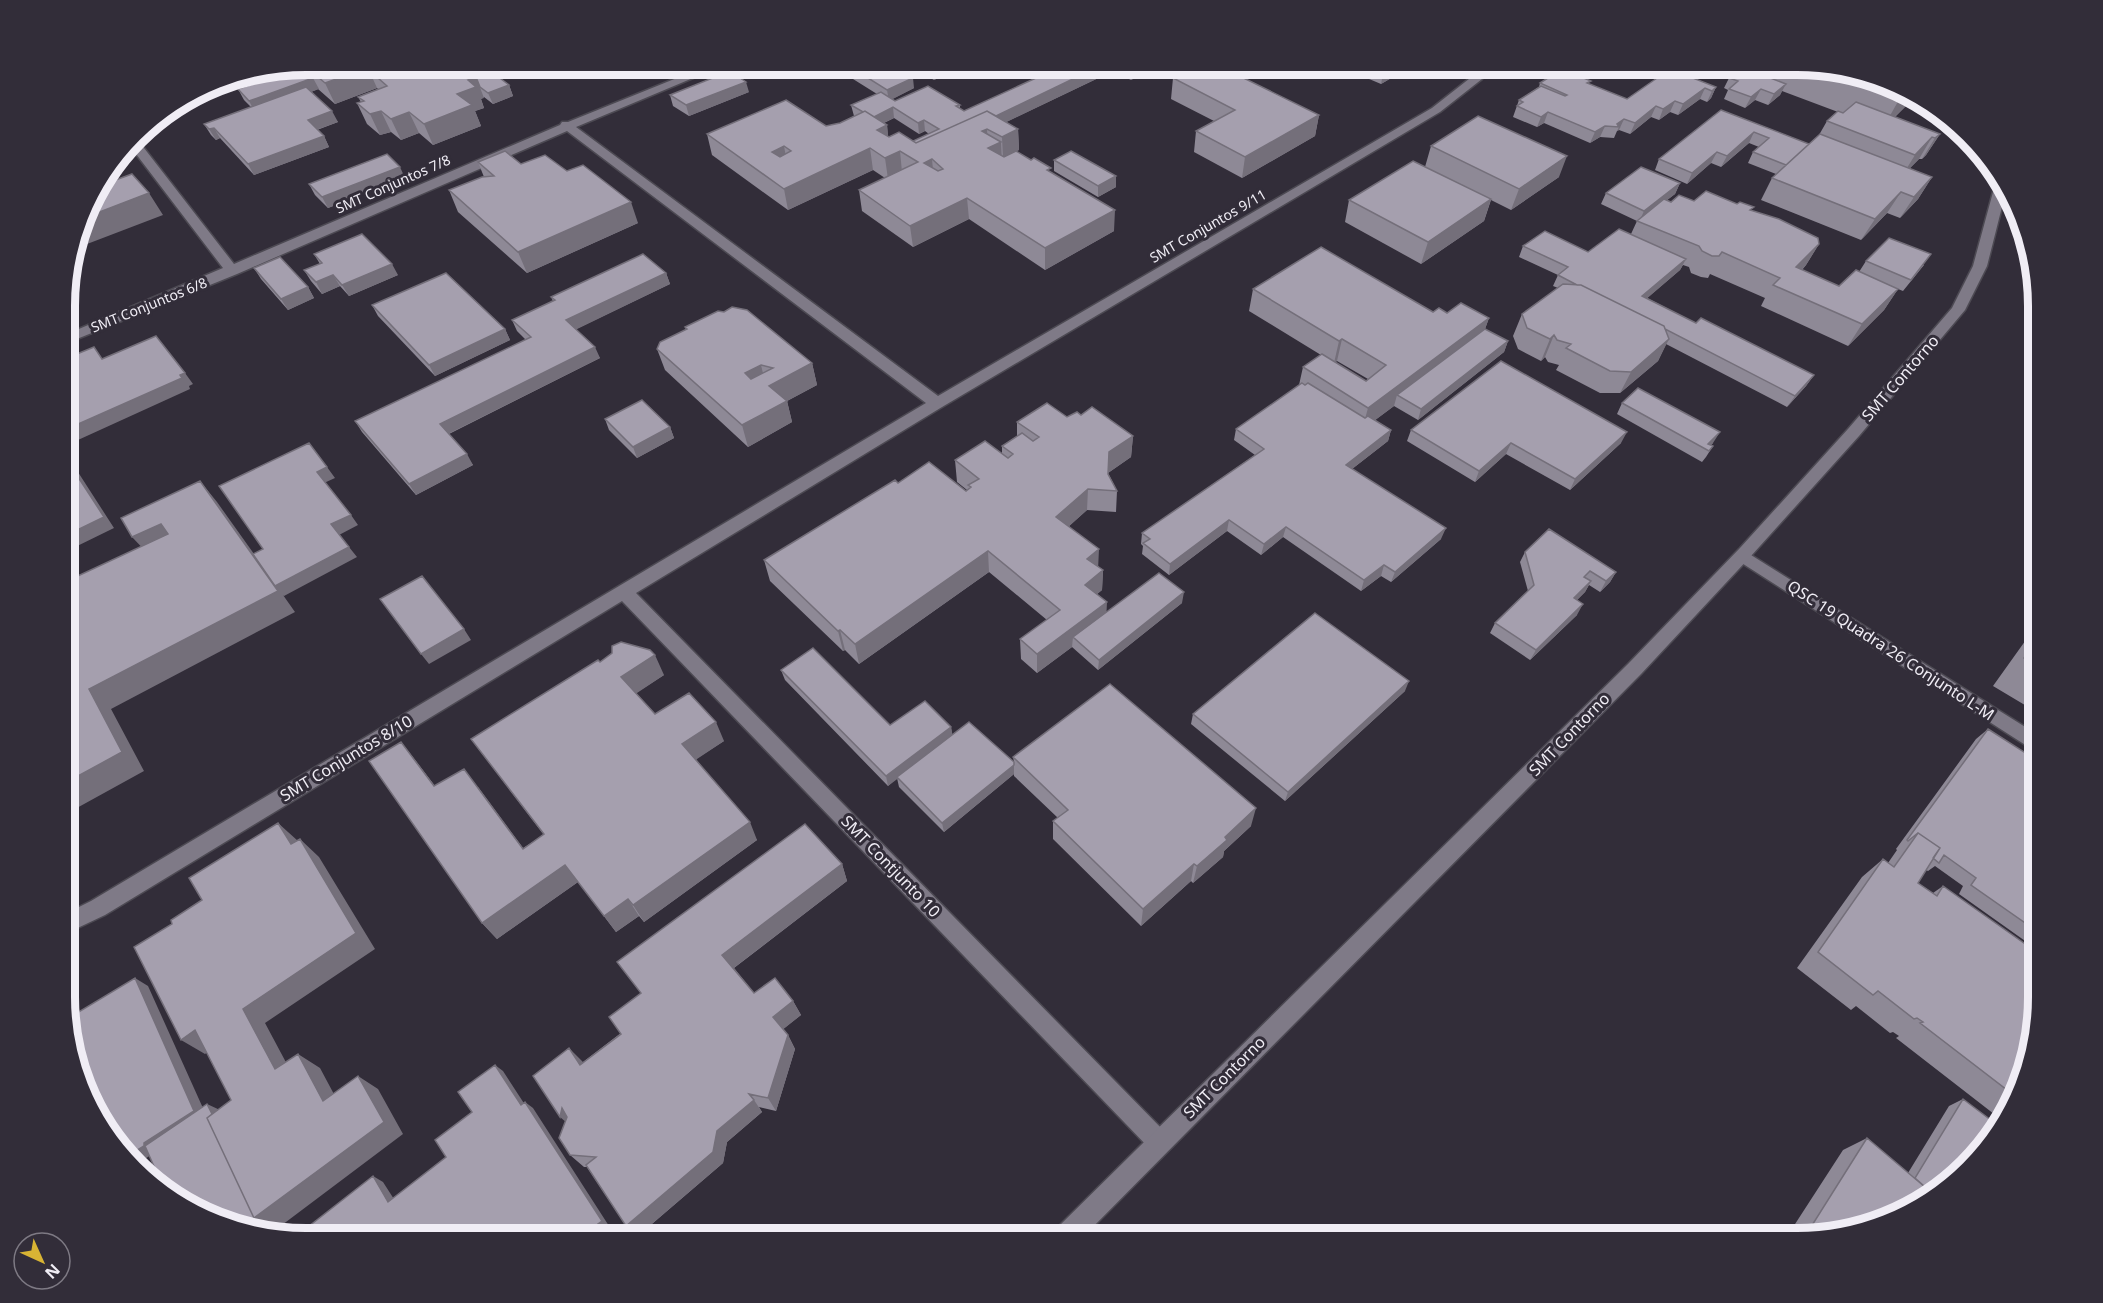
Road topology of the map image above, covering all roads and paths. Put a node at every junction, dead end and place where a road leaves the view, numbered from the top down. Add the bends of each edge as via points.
1 (691, 75) edge
2 (1479, 75) edge
3 (566, 125) junction
4 (138, 148) edge
5 (1999, 194) edge
6 (232, 271) junction
7 (75, 335) edge
8 (938, 403) junction
9 (1743, 556) junction
10 (623, 591) junction
11 (2028, 739) edge
12 (75, 920) edge
13 (1159, 1142) junction
14 (1075, 1228) edge

1 - 3 street, SMT Conjuntos 7/8
2 - 8 street, SMT Conjuntos 9/11 via 1436,110
3 - 6 street, SMT Conjuntos 7/8
3 - 8 street
4 - 6 street
5 - 9 street, SMT Contorno via 1980,266 1958,310
6 - 7 street, SMT Conjuntos 6/8
8 - 10 street, SMT Conjuntos 9/11
9 - 11 street, QSC 19 Quadra 26 Conjunto L-M
9 - 13 street, SMT Contorno
10 - 12 street, SMT Conjuntos 8/10
10 - 13 street, SMT Contjunto 10
13 - 14 street, SMT Contorno

